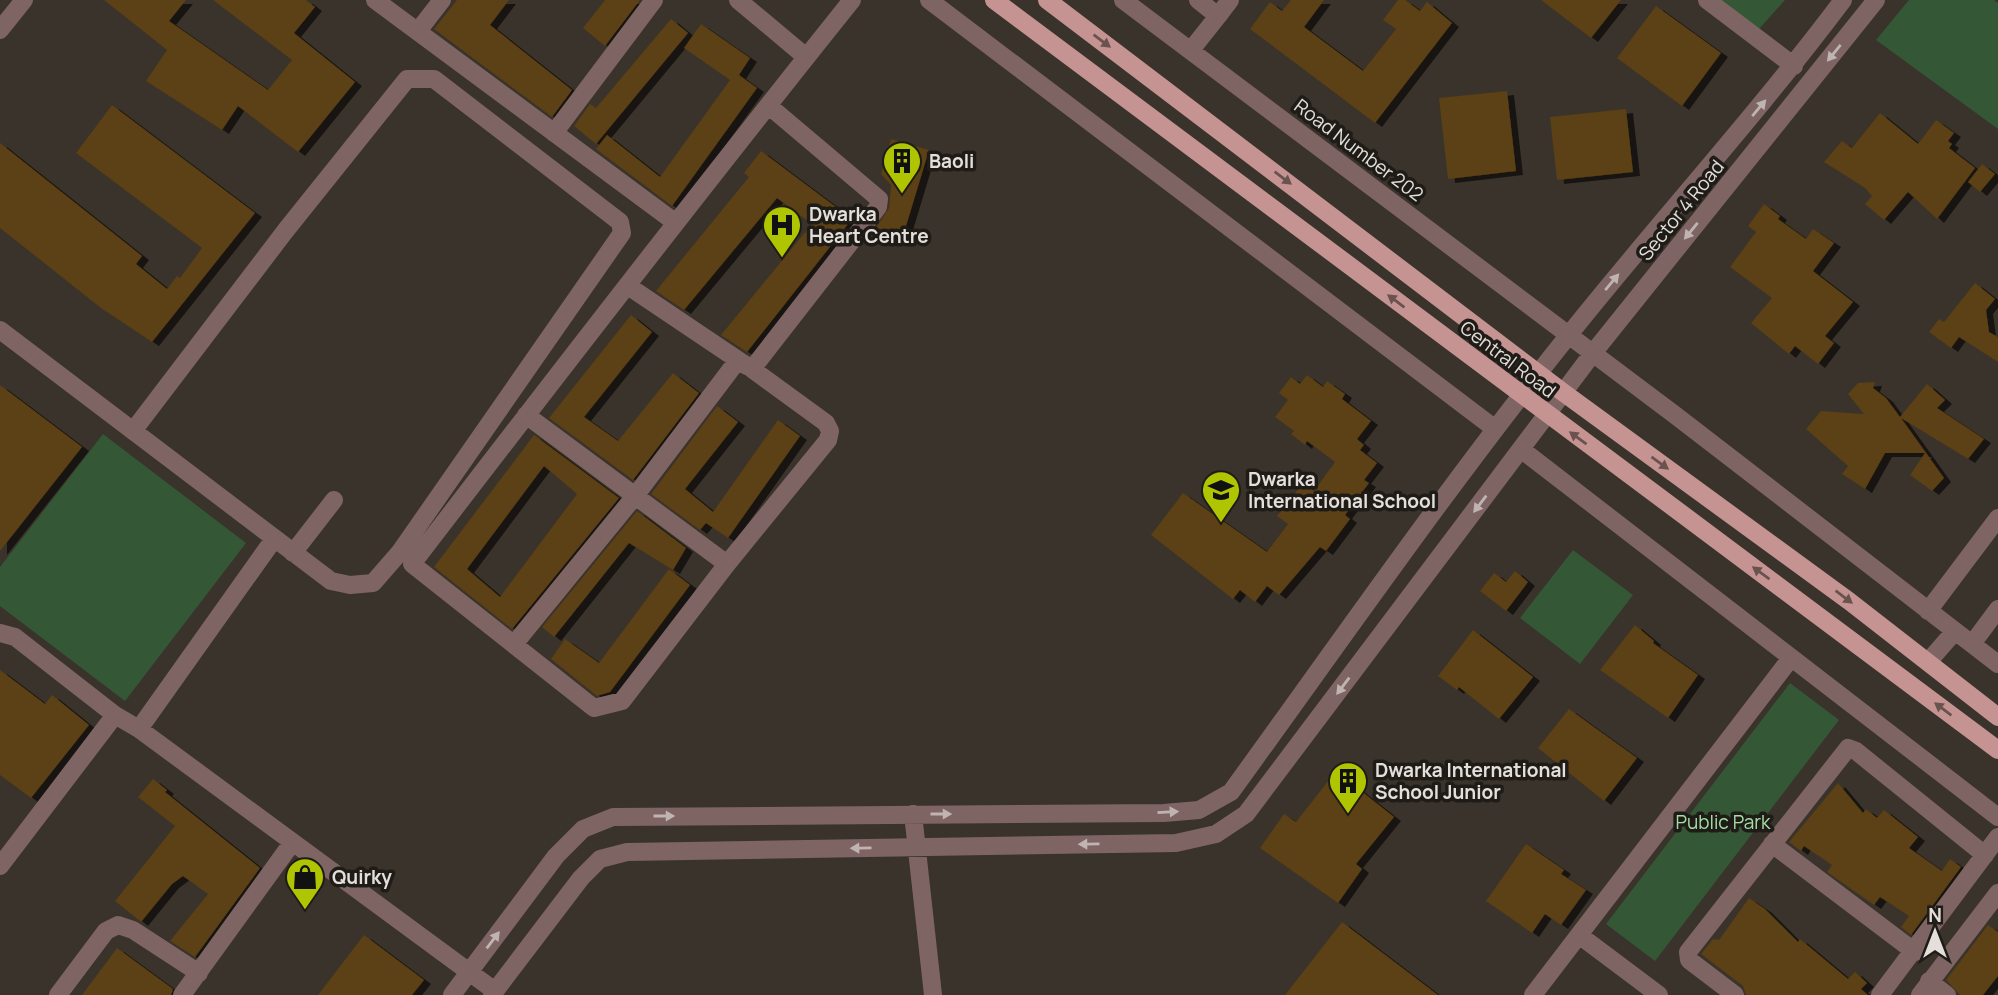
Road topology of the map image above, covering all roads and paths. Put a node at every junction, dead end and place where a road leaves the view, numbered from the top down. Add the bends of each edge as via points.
1 (23, 0) edge
2 (375, 0) edge
3 (442, 0) edge
4 (654, 0) edge
5 (738, 0) edge
6 (852, 0) edge
7 (929, 0) edge
8 (994, 0) edge
9 (1047, 0) edge
10 (1123, 0) edge
11 (1198, 0) edge
12 (1230, 0) edge
13 (1707, 0) edge
14 (1843, 0) edge
15 (1876, 0) edge
16 (1218, 16) junction
17 (0, 30) edge
18 (418, 31) junction
19 (1191, 50) junction
20 (806, 57) junction
21 (1794, 66) junction
22 (769, 106) junction
23 (554, 133) junction
24 (676, 223) junction
25 (628, 286) junction
26 (0, 330) edge
27 (1569, 335) junction
28 (1593, 353) junction
29 (745, 364) junction
30 (1540, 371) junction
31 (1564, 393) junction
32 (1521, 395) junction
33 (526, 415) junction
34 (1547, 415) junction
35 (1494, 428) junction
36 (133, 431) junction
37 (1522, 450) junction
38 (635, 496) junction
39 (334, 500) dead end
40 (1998, 518) edge
41 (274, 539) junction
42 (293, 553) junction
43 (406, 558) junction
44 (727, 564) junction
45 (1928, 611) junction
46 (1997, 612) edge
47 (1955, 631) junction
48 (0, 633) edge
49 (515, 643) junction
50 (1972, 644) junction
51 (1791, 658) junction
52 (1927, 662) junction
53 (1998, 664) edge
54 (115, 715) junction
55 (1998, 716) edge
56 (139, 729) junction
57 (1998, 750) edge
58 (914, 814) junction
59 (1998, 817) edge
60 (1998, 836) edge
61 (292, 843) junction
62 (1772, 844) junction
63 (917, 847) junction
64 (1985, 855) junction
65 (0, 866) edge
66 (1998, 893) edge
67 (1579, 934) junction
68 (1914, 952) junction
69 (469, 972) junction
70 (199, 973) junction
71 (1924, 988) edge
72 (494, 993) edge
73 (58, 995) edge
74 (183, 995) edge
75 (452, 995) edge
76 (933, 995) edge
77 (1533, 995) edge
78 (1659, 995) edge
79 (1735, 995) edge
80 (1881, 995) edge
81 (1947, 995) edge

1 - 17 street
2 - 18 street
3 - 18 street
4 - 23 street
5 - 20 street
6 - 20 street
7 - 35 street
32 -> 8 main road, Central Road
9 -> 30 main road, Central Road
10 - 19 street, Road Number 202
11 - 16 street
12 - 16 street
13 - 21 street
14 - 21 street, Sector 4 Road
15 -> 28 street, Sector 4 Road
16 - 19 street
18 - 23 street
19 - 27 street, Road Number 202
20 - 22 street
27 -> 21 street, Sector 4 Road
22 - 24 street
22 - 29 street via 879,199 878,207
23 - 24 street
24 - 25 street
25 - 29 street
25 - 33 street
26 - 36 street
27 - 28 street, Road Number 202
27 - 30 street, Sector 4 Road
28 - 31 street, Sector 4 Road
28 - 45 street, Road Number 202
29 - 38 street
29 - 44 street via 826,423 830,431 828,440
30 - 31 main road, Central Road
30 - 32 street, Sector 4 Road
31 - 34 street, Sector 4 Road
31 -> 52 main road, Central Road
32 - 34 main road, Central Road
32 - 35 street, Sector 4 Road
33 - 38 street
33 - 43 street
34 - 37 street, Sector 4 Road
57 -> 34 main road, Central Road
58 -> 35 street, Sector 4 Road via 1164,813 1199,810 1231,792
36 - 41 street
36 - 43 street via 407,79 434,79 620,222 622,233
37 - 51 street
37 -> 63 street, Sector 4 Road via 1246,814 1216,834 1176,843
38 - 44 street
38 - 49 street
39 - 42 street
40 - 45 street
41 - 42 street
41 - 56 street
42 - 43 street via 331,581 350,585 373,583
43 - 49 street
44 - 49 street via 622,701 611,706 594,708
45 - 47 street, Road Number 202
46 - 50 street
47 - 50 street, Road Number 202
47 - 52 street
48 - 54 street via 15,637
50 - 53 street, Road Number 202
51 - 59 street
51 - 67 street
52 - 55 main road, Central Road
54 - 56 street
54 - 65 street
56 - 61 street
58 - 63 street
69 -> 58 street, Sector 4 Road via 556,856 583,829 614,817
60 - 64 street
61 - 69 street
61 - 70 street
62 - 64 street via 1847,748
62 - 68 street
62 - 79 street via 1688,952 1689,960
63 -> 72 street, Sector 4 Road via 627,852 600,859
63 - 76 street
64 - 68 street
66 - 71 street
67 - 77 street
67 - 78 street
68 - 80 street
69 - 72 street
69 - 75 street, Sector 4 Road
70 - 73 street via 118,925 106,931
70 - 74 street
71 - 81 street

